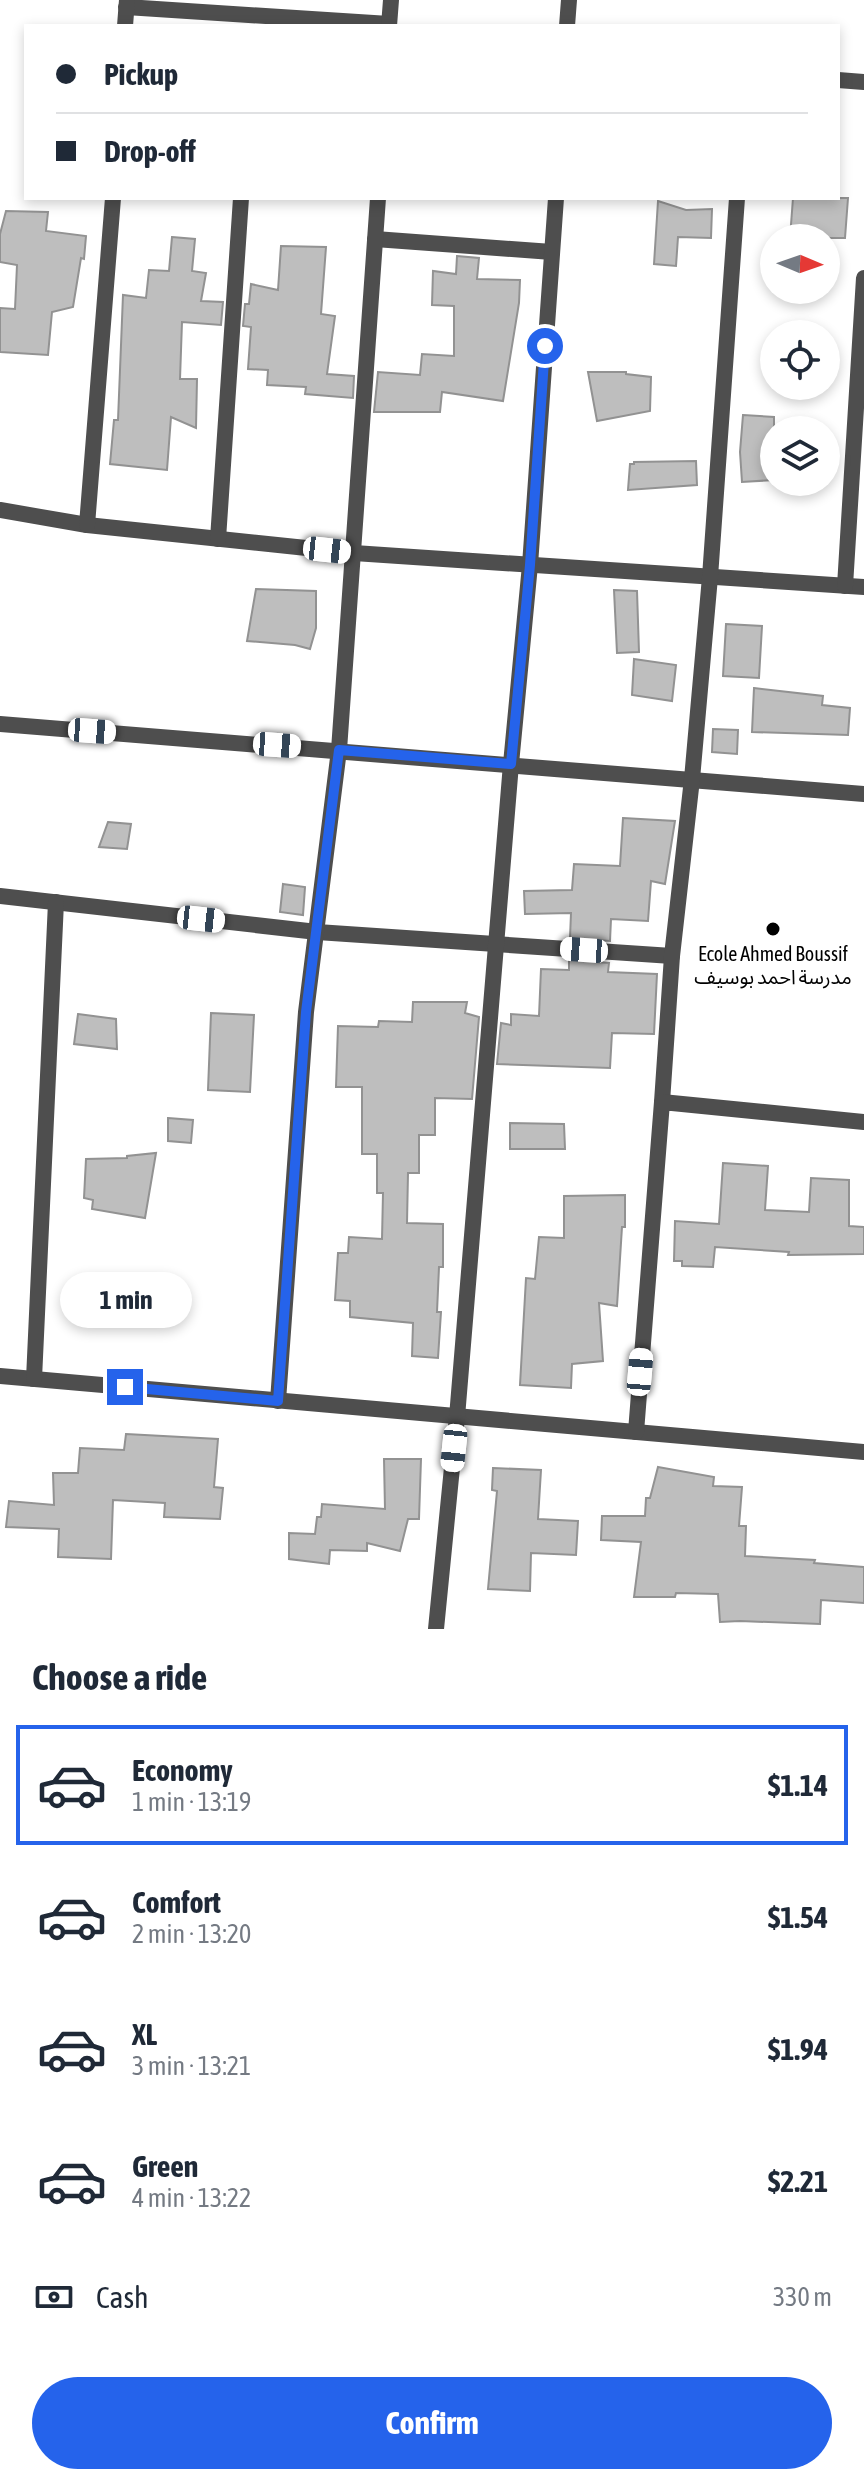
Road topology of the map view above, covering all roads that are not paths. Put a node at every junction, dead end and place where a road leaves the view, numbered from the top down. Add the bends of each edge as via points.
1 (391, 0) edge
2 (569, 0) edge
3 (126, 4) edge
4 (252, 21) edge
5 (125, 24) edge
6 (355, 24) edge
7 (389, 24) edge
8 (567, 24) edge
9 (840, 80) edge
10 (864, 82) edge
11 (113, 200) edge
12 (241, 200) edge
13 (378, 200) edge
14 (556, 200) edge
15 (737, 200) edge
16 (375, 239) junction
17 (552, 252) junction
18 (864, 278) edge
19 (0, 510) edge
20 (87, 525) junction
21 (218, 539) junction
22 (354, 553) junction
23 (530, 565) junction
24 (710, 577) junction
25 (845, 586) junction
26 (864, 587) edge
27 (0, 724) edge
28 (339, 750) junction
29 (511, 764) junction
30 (692, 779) junction
31 (864, 794) edge
32 (0, 896) edge
33 (56, 902) junction
34 (317, 932) junction
35 (496, 945) junction
36 (672, 956) junction
37 (662, 1102) junction
38 (864, 1122) edge
39 (0, 1376) edge
40 (34, 1379) junction
41 (278, 1401) junction
42 (457, 1417) junction
43 (636, 1432) junction
44 (864, 1452) edge
45 (436, 1629) edge

1 - 7 street
2 - 8 street
3 - 4 street
3 - 5 street
4 - 6 street
9 - 10 street
11 - 20 street
12 - 21 street
13 - 16 street
14 - 17 street
15 - 24 street
16 - 17 street
16 - 22 street
17 - 23 street
18 - 25 street
19 - 20 street
20 - 21 street
21 - 22 street
22 - 23 street
22 - 28 street
23 - 24 street
23 - 29 street
24 - 25 street
24 - 30 street
25 - 26 street
27 - 28 street
28 - 29 street
28 - 34 street
29 - 30 street
29 - 35 street
30 - 31 street
30 - 36 street
32 - 33 street
33 - 34 street
33 - 40 street
34 - 35 street
34 - 41 street via 306,1012
35 - 36 street
35 - 42 street
36 - 37 street
37 - 38 street
37 - 43 street
39 - 40 street
40 - 41 street
41 - 42 street
42 - 43 street
42 - 45 street
43 - 44 street

